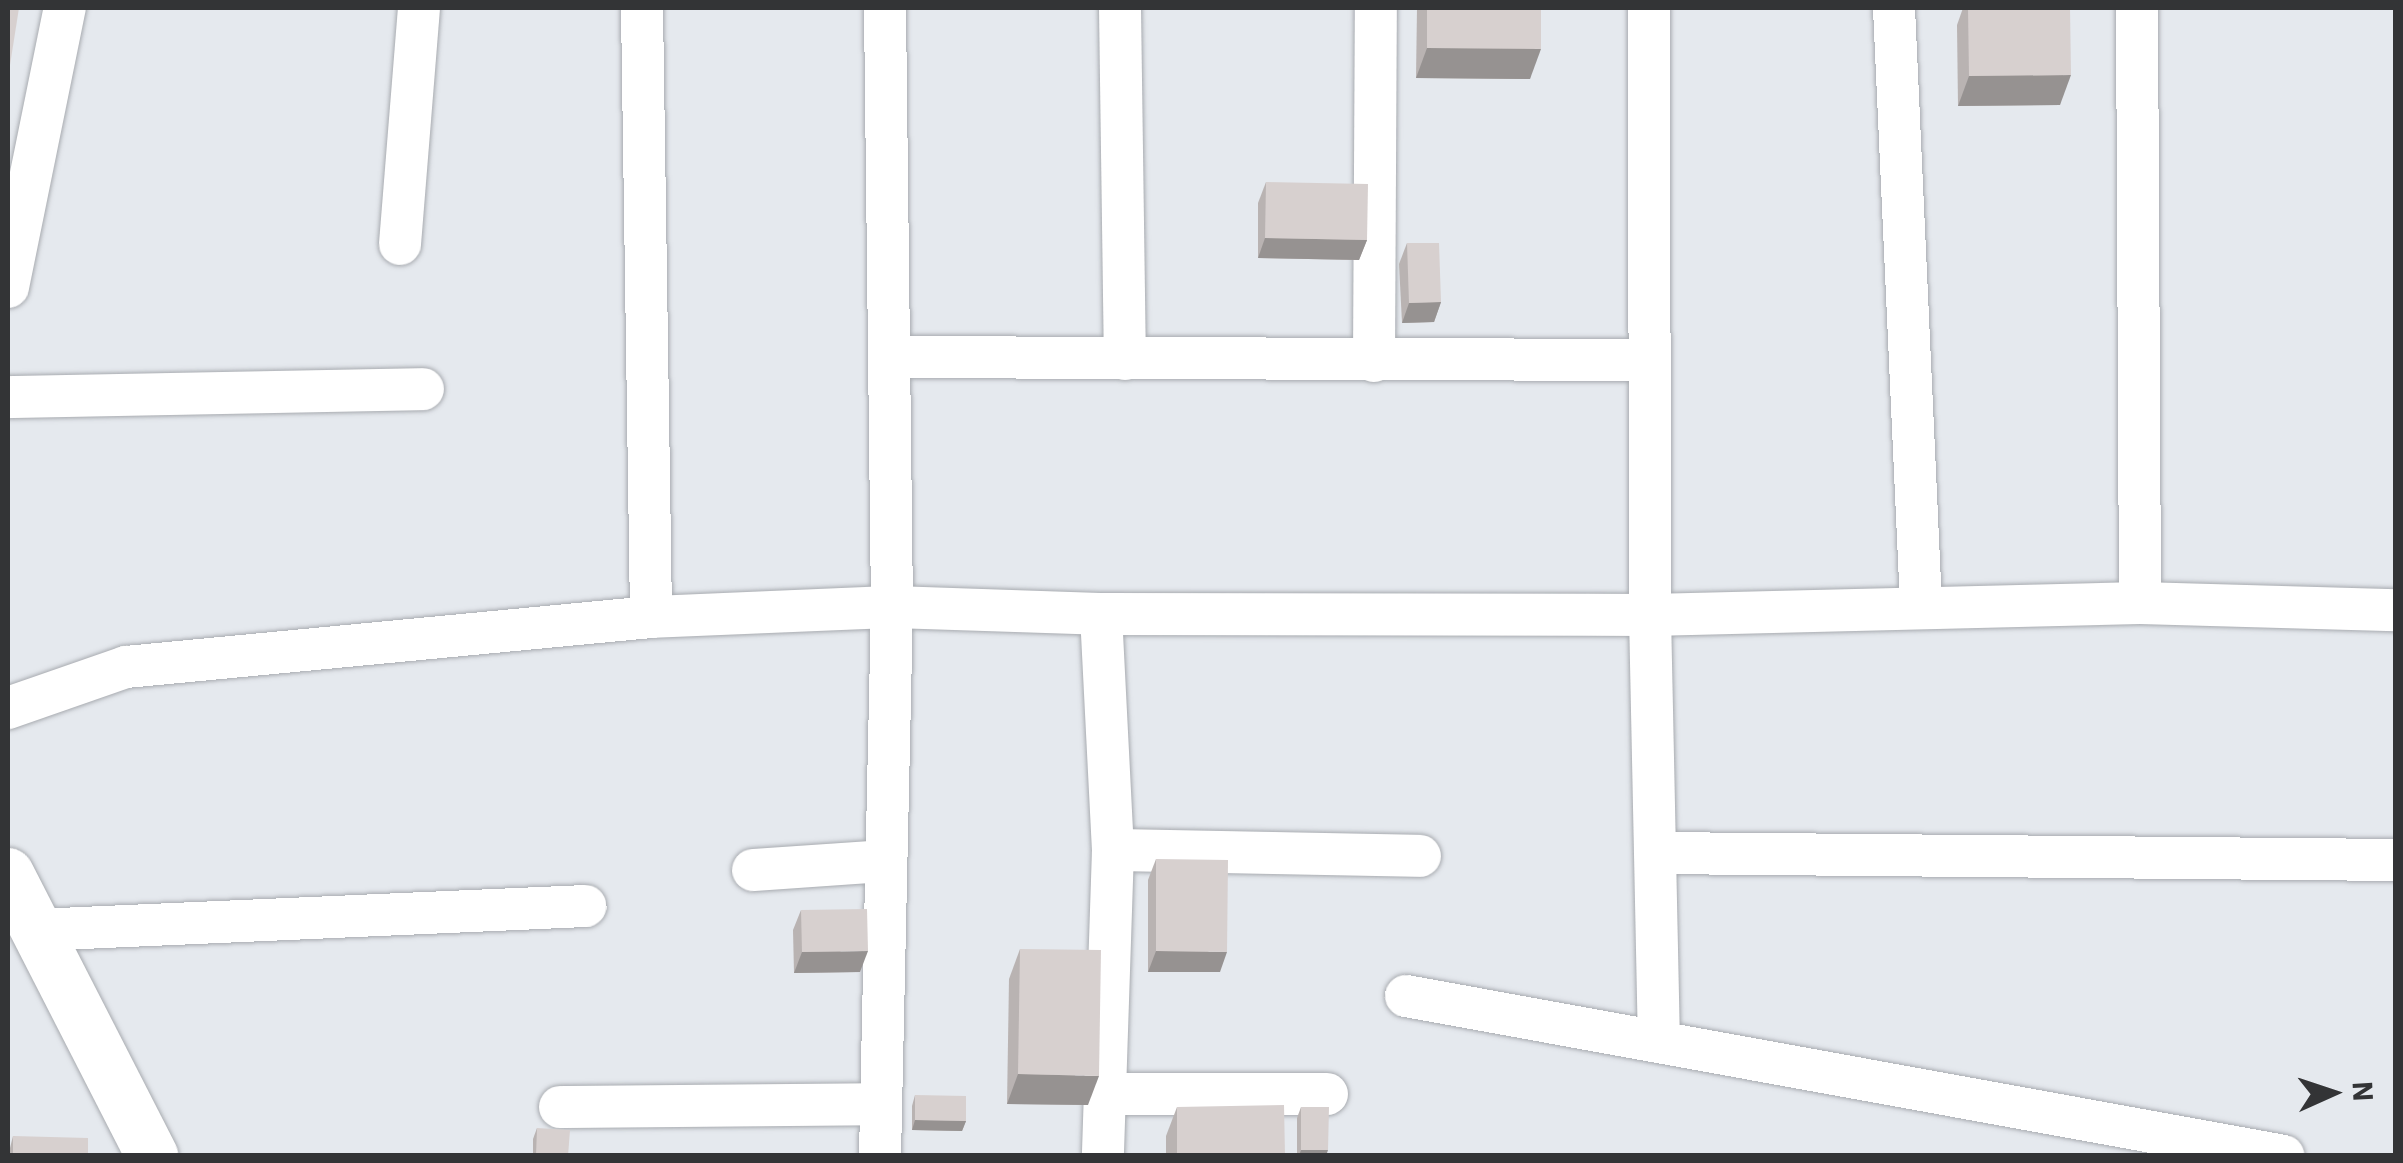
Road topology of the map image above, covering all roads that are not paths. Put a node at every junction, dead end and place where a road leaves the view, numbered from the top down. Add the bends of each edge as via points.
1 (64, 8) edge
2 (419, 8) edge
3 (642, 8) edge
4 (885, 8) edge
5 (1120, 8) edge
6 (1376, 8) edge
7 (1649, 8) edge
8 (1894, 8) edge
9 (2137, 8) edge
10 (400, 244) dead end
11 (8, 287) edge
12 (889, 357) junction
13 (1125, 359) junction
14 (1644, 360) junction
15 (1374, 361) junction
16 (423, 389) dead end
17 (8, 397) edge
18 (2140, 603) junction
19 (1920, 606) junction
20 (892, 607) junction
21 (2396, 610) edge
22 (1100, 614) junction
23 (1650, 614) junction
24 (651, 617) junction
25 (8, 708) edge
26 (1113, 850) junction
27 (1656, 853) junction
28 (1420, 856) dead end
29 (2396, 860) edge
30 (884, 861) junction
31 (753, 870) dead end
32 (8, 874) edge
33 (585, 906) dead end
34 (36, 930) junction
35 (1406, 996) dead end
36 (1659, 1042) junction
37 (1105, 1094) junction
38 (1328, 1094) dead end
39 (881, 1104) junction
40 (560, 1107) dead end
41 (152, 1156) edge
42 (880, 1156) edge
43 (1103, 1156) edge
44 (2284, 1156) edge

1 - 11 street
2 - 10 street
3 - 24 street
4 - 12 street
5 - 13 street
6 - 15 street
7 - 14 street
8 - 19 street
9 - 18 street
12 - 13 street
12 - 20 street
13 - 15 street
14 - 15 street
14 - 23 street
16 - 17 street
18 - 19 street
18 - 21 street
19 - 23 street
20 - 22 street
20 - 24 street
20 - 30 street
22 - 23 street
22 - 26 street
23 - 27 street
24 - 25 street via 126,667
26 - 28 street
26 - 37 street
27 - 29 street
27 - 36 street
30 - 31 street
30 - 39 street
32 - 34 street
33 - 34 street
34 - 41 street
35 - 36 street
36 - 44 street
37 - 38 street
37 - 43 street
39 - 40 street
39 - 42 street

